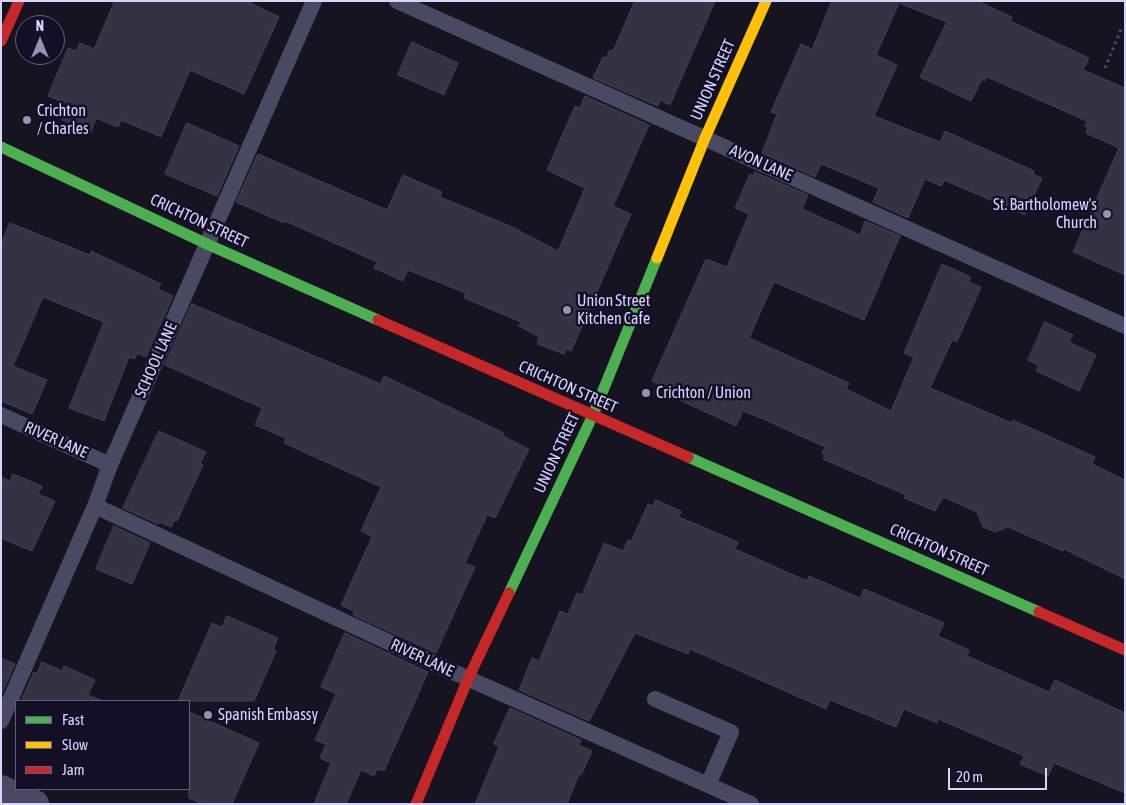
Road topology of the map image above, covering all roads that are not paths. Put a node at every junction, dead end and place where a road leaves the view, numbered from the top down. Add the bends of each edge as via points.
1 (19, 1) edge
2 (314, 1) edge
3 (397, 1) edge
4 (766, 1) edge
5 (1, 41) edge
6 (705, 138) junction
7 (1, 147) edge
8 (208, 244) junction
9 (1125, 326) edge
10 (1, 415) edge
11 (593, 415) junction
12 (110, 464) junction
13 (95, 506) junction
14 (1125, 650) edge
15 (468, 679) junction
16 (656, 699) dead end
17 (1, 721) edge
18 (708, 785) junction
19 (1, 789) edge
20 (35, 804) edge
21 (416, 804) edge
22 (751, 804) edge

1 - 5 street
2 - 8 lane, SCHOOL LANE
3 - 6 lane, AVON LANE
4 - 6 street, UNION STREET
6 - 9 lane, AVON LANE
6 - 11 street, UNION STREET
7 - 8 street, CRICHTON STREET
8 - 11 street, CRICHTON STREET
8 - 12 lane, SCHOOL LANE
10 - 12 lane, RIVER LANE
11 - 14 street, CRICHTON STREET
11 - 15 street, UNION STREET
12 - 13 lane, SCHOOL LANE
13 - 15 lane, RIVER LANE
13 - 17 lane, SCHOOL LANE
15 - 18 lane, RIVER LANE
15 - 21 street, UNION STREET
16 - 18 lane via 731,732
18 - 22 lane, RIVER LANE
19 - 20 street

